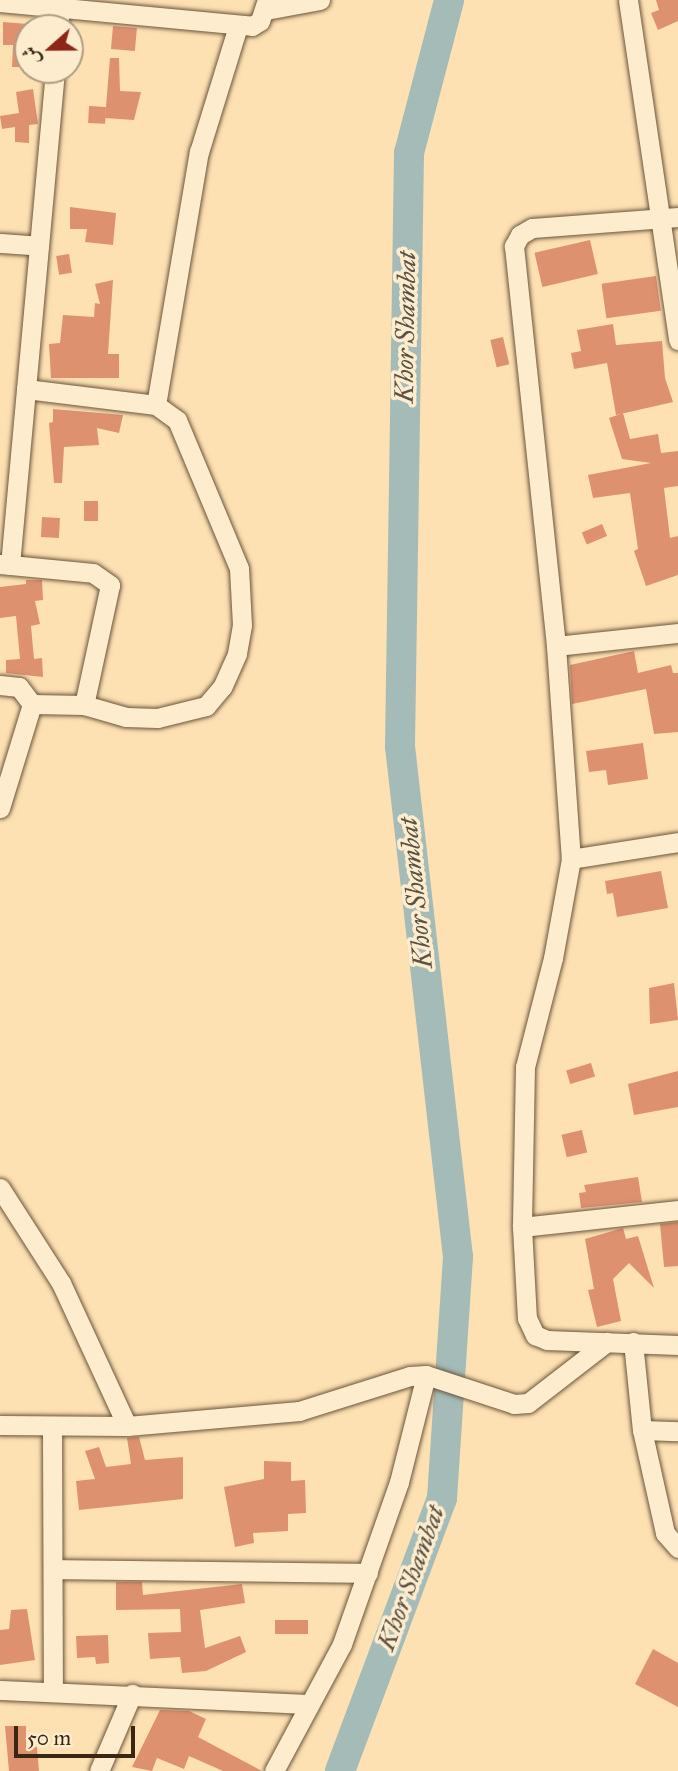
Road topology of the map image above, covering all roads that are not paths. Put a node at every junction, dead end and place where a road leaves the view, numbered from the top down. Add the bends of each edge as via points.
1 (320, 0) edge
2 (628, 0) edge
3 (0, 2) edge
4 (25, 2) edge
5 (267, 5) edge
6 (140, 7) edge
7 (60, 8) junction
8 (59, 14) edge
9 (238, 26) junction
10 (54, 84) edge
11 (670, 219) edge
12 (0, 243) edge
13 (39, 246) junction
14 (678, 340) edge
15 (26, 389) junction
16 (156, 405) junction
17 (5, 565) edge
18 (678, 633) edge
19 (556, 646) junction
20 (0, 685) edge
21 (32, 704) junction
22 (84, 705) junction
23 (0, 808) edge
24 (678, 842) edge
25 (571, 859) junction
26 (0, 1188) edge
27 (678, 1210) edge
28 (522, 1227) junction
29 (607, 1342) junction
30 (633, 1342) junction
31 (678, 1345) edge
32 (426, 1375) junction
33 (0, 1425) edge
34 (51, 1426) junction
35 (127, 1426) junction
36 (642, 1430) junction
37 (678, 1430) edge
38 (678, 1548) edge
39 (54, 1569) junction
40 (368, 1573) junction
41 (0, 1690) edge
42 (52, 1691) junction
43 (132, 1694) junction
44 (309, 1703) junction
45 (99, 1771) edge
46 (274, 1771) edge

1 - 5 street
2 - 11 street
3 - 4 street
4 - 7 street
5 - 9 street via 261,21
6 - 7 street
6 - 9 street
7 - 8 street
9 - 16 street via 199,152
10 - 13 street
11 - 14 street
11 - 19 street via 532,228 520,235 514,246
12 - 13 street
13 - 15 street
15 - 16 street
15 - 17 street
16 - 22 street via 177,419 239,568 242,625 237,653 215,698 186,713 127,717
17 - 22 street via 93,573 110,585
18 - 19 street
19 - 25 street
20 - 21 street via 19,687
21 - 22 street
21 - 23 street
24 - 25 street
25 - 28 street via 553,958 525,1067
26 - 35 street via 61,1283
27 - 28 street
28 - 29 street via 527,1318 535,1335 547,1340
29 - 30 street
29 - 32 street via 528,1403 514,1404
30 - 31 street
30 - 36 street
32 - 35 street via 396,1379 299,1411
32 - 40 street via 414,1432
33 - 34 street
34 - 35 street
34 - 39 street
36 - 37 street
36 - 38 street via 665,1533
39 - 40 street
39 - 42 street
40 - 44 street via 342,1644
41 - 42 street
42 - 43 street
43 - 44 street
43 - 45 street
44 - 46 street

